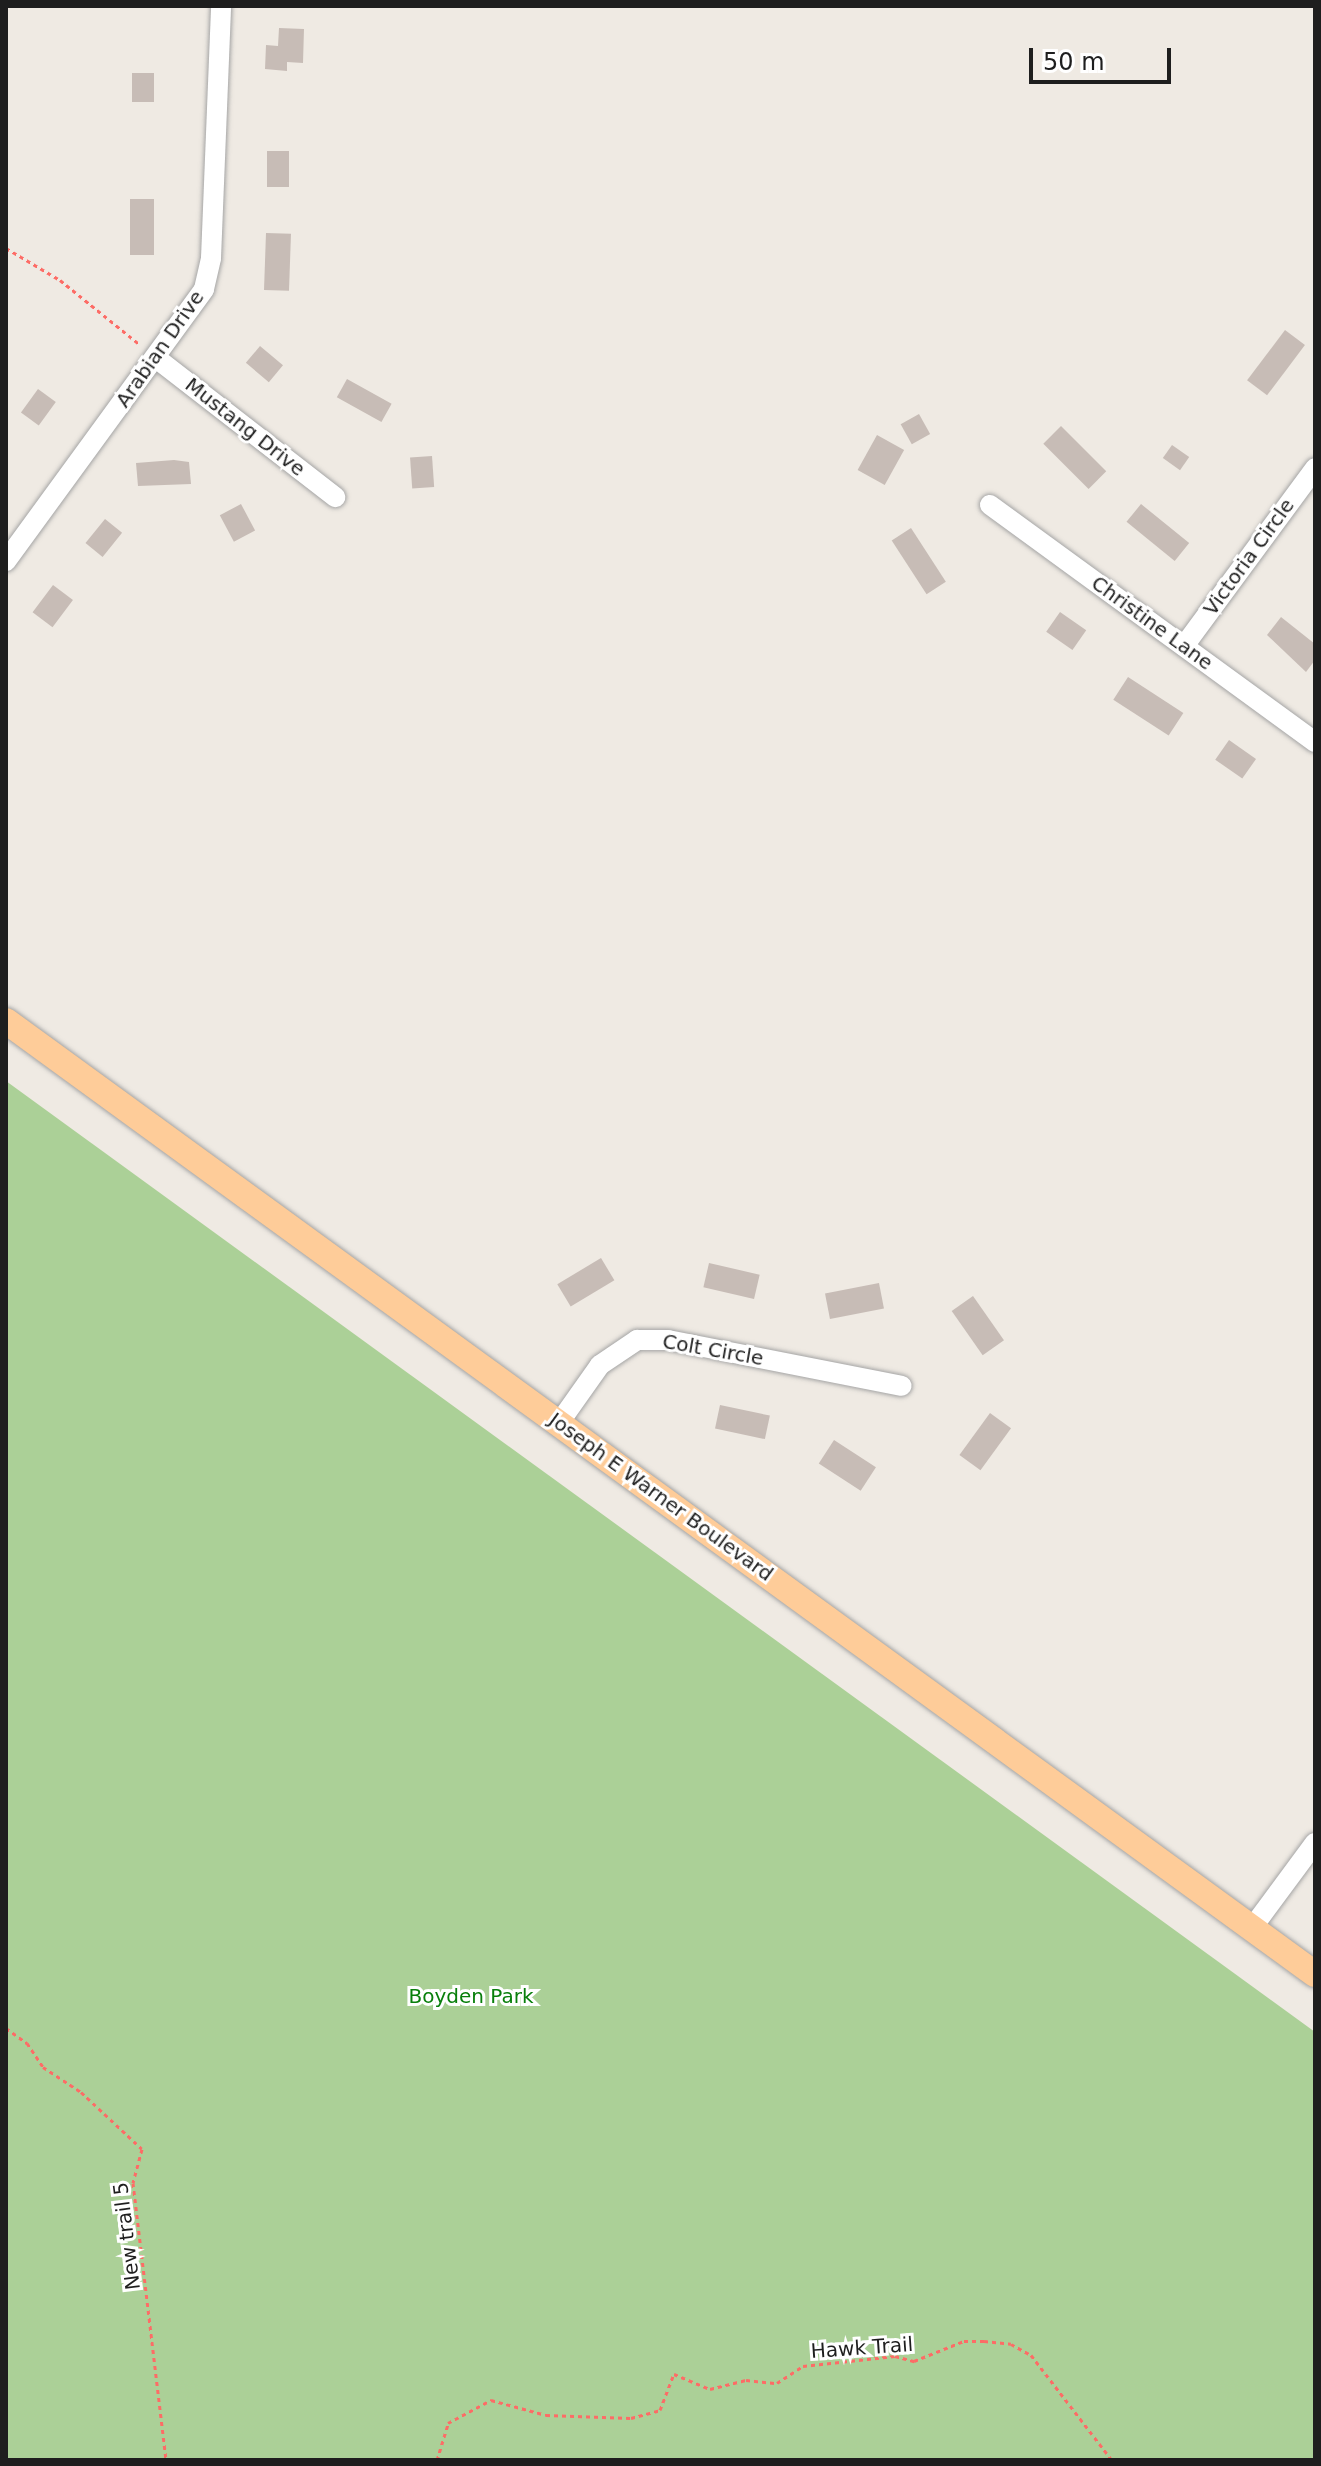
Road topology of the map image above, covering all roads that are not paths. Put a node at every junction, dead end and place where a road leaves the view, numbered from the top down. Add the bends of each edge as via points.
1 (221, 6) edge
2 (156, 358) junction
3 (1315, 468) edge
4 (335, 497) dead end
5 (990, 505) dead end
6 (6, 561) edge
7 (1184, 646) junction
8 (1315, 742) edge
9 (6, 1021) edge
10 (902, 1386) dead end
11 (559, 1423) junction
12 (1315, 1843) edge
13 (1252, 1928) junction
14 (1315, 1974) edge

1 - 2 street, Arabian Drive via 211,258 204,289
2 - 4 street, Mustang Drive
2 - 6 street, Arabian Drive
3 - 7 street, Victoria Circle
5 - 7 street, Christine Lane
7 - 8 street, Christine Lane
9 - 11 main road, Joseph E Warner Boulevard
10 - 11 street, Colt Circle via 646,1339 610,1354
11 - 13 main road, Joseph E Warner Boulevard
12 - 13 street
13 - 14 main road, Joseph E Warner Boulevard

